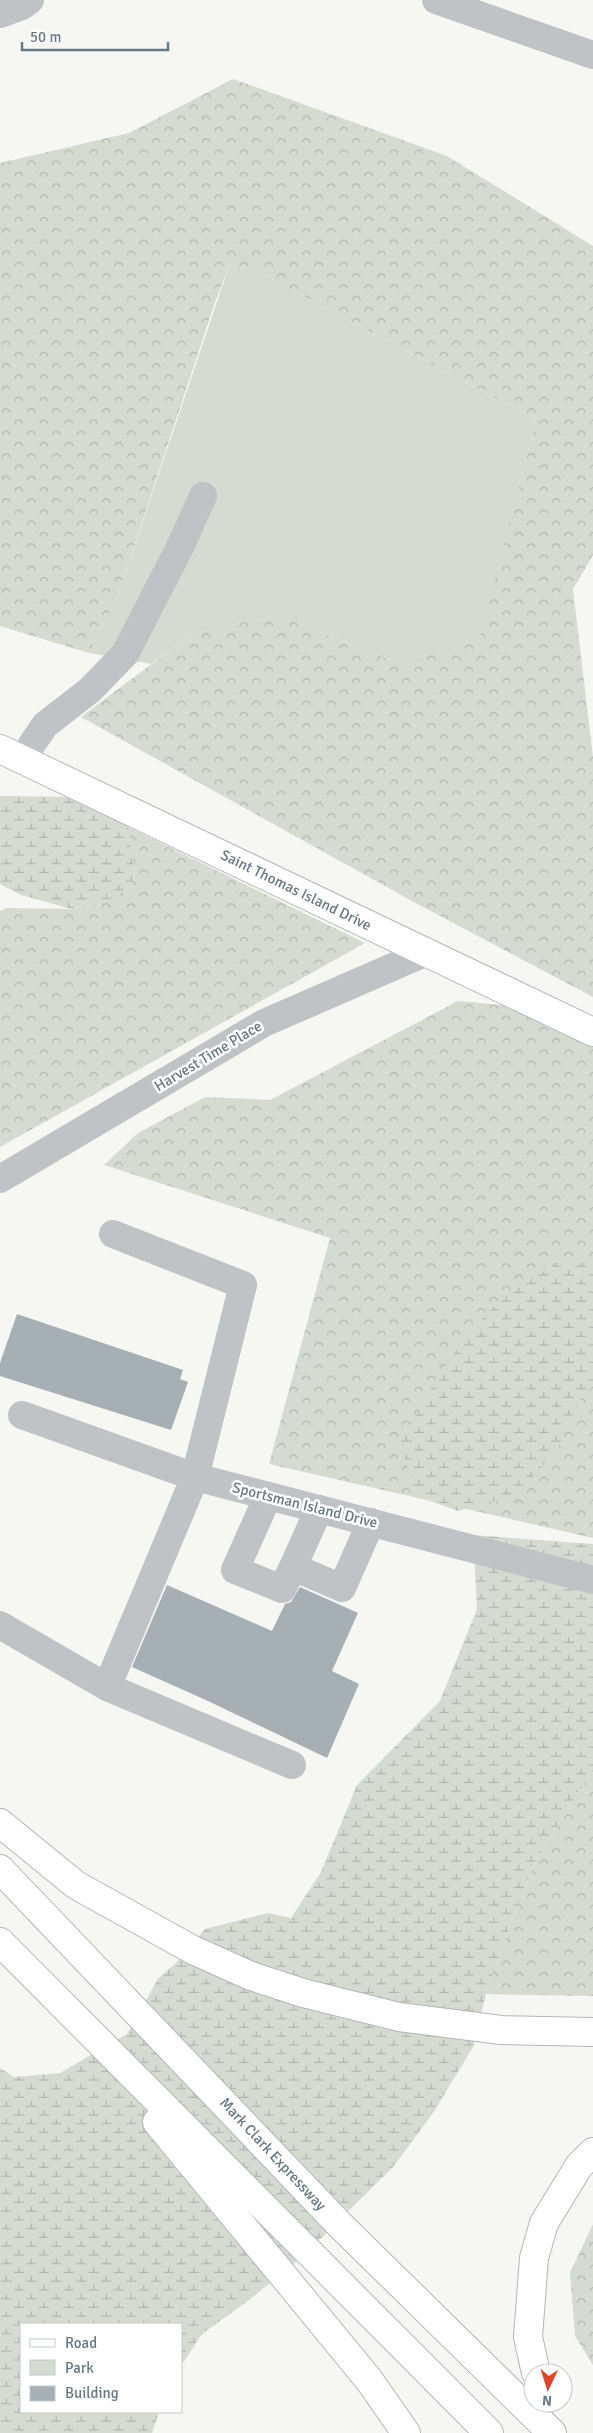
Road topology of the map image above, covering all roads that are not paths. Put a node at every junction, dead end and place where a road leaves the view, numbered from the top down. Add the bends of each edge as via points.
1 (30, 0) edge
2 (439, 1) edge
3 (0, 14) edge
4 (593, 55) edge
5 (203, 496) dead end
6 (11, 754) edge
7 (427, 952) junction
8 (593, 1032) edge
9 (0, 1179) edge
10 (113, 1234) dead end
11 (22, 1415) dead end
12 (195, 1477) junction
13 (268, 1496) junction
14 (319, 1509) junction
15 (371, 1522) junction
16 (293, 1567) junction
17 (593, 1580) edge
18 (0, 1625) edge
19 (107, 1687) junction
20 (292, 1765) dead end
21 (0, 1822) edge
22 (0, 1869) edge
23 (0, 1942) edge
24 (47, 1988) junction
25 (593, 2032) edge
26 (593, 2152) edge
27 (534, 2363) edge
28 (553, 2413) edge
29 (406, 2433) edge
30 (489, 2433) edge
31 (552, 2433) edge
32 (565, 2433) edge

1 - 3 street
2 - 4 street
5 - 6 street via 125,654 90,690
6 - 7 main road, Saint Thomas Island Drive
7 - 8 main road, Saint Thomas Island Drive
7 - 9 street, Harvest Time Place via 264,1023
10 - 12 street via 242,1285
11 - 12 street, Sportsman Island Drive
12 - 13 street, Sportsman Island Drive
12 - 19 street
13 - 14 street, Sportsman Island Drive
13 - 16 street via 235,1570 282,1589
14 - 15 street, Sportsman Island Drive
14 - 16 street
15 - 16 street via 342,1588
15 - 17 street, Sportsman Island Drive
18 - 19 street
19 - 20 street
21 - 25 main road via 76,1885 193,1950 251,1976 303,1993 399,2017 501,2030
22 - 31 main road, Mark Clark Expressway via 339,2224
23 - 24 main road
24 - 29 main road via 369,2380
24 - 30 main road
26 - 27 main road via 579,2166 544,2223 534,2258 528,2338
28 - 32 main road

